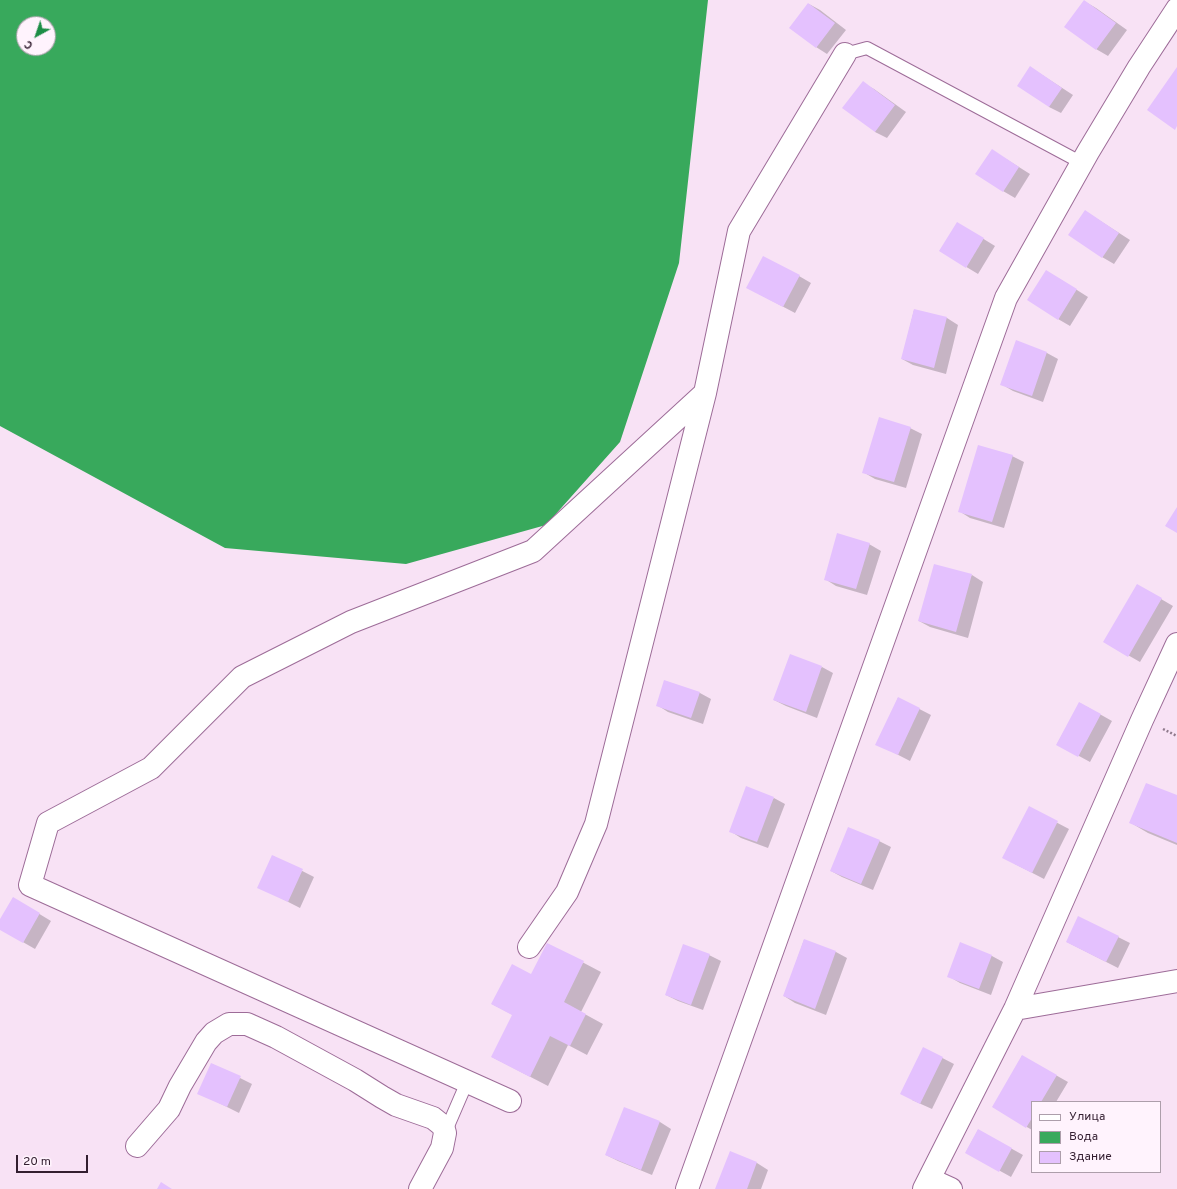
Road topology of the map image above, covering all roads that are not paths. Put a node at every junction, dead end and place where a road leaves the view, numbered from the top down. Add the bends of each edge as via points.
1 (1177, 9) edge
2 (845, 54) joint
3 (1082, 163) junction
4 (705, 393) junction
5 (1177, 644) edge
6 (529, 947) dead end
7 (1177, 981) edge
8 (1016, 1009) junction
9 (467, 1082) junction
10 (510, 1101) dead end
11 (445, 1133) junction
12 (137, 1146) dead end
13 (927, 1184) edge
14 (420, 1189) edge
15 (687, 1189) edge
16 (951, 1189) edge

1 - 3 street
2 - 3 lane via 867,48
2 - 4 street via 738,231
3 - 15 street via 1006,298
4 - 6 street via 596,824 567,892
4 - 9 street via 533,551 351,622 242,677 151,768 48,823 30,885
5 - 8 street via 1138,727
7 - 8 street
8 - 13 street
9 - 10 street
9 - 11 lane
11 - 12 street via 443,1126 434,1118 396,1105 276,1037 247,1024 229,1024 214,1033 206,1042 169,1109
11 - 14 street via 442,1148
13 - 16 street

